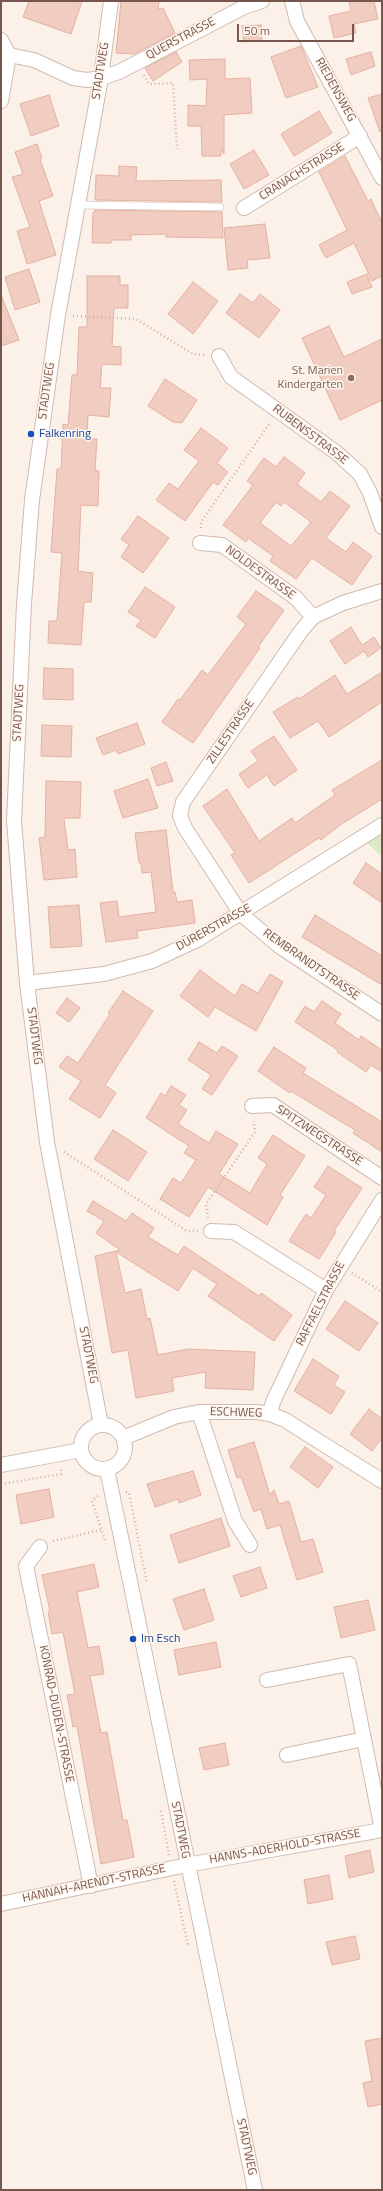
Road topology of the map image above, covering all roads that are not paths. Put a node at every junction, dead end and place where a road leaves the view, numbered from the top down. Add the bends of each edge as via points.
1 (111, 1) edge
2 (262, 1) edge
3 (292, 1) edge
4 (1, 40) edge
5 (9, 55) junction
6 (101, 78) junction
7 (1, 101) edge
8 (360, 136) junction
9 (382, 178) edge
10 (77, 205) junction
11 (220, 208) dead end
12 (244, 208) dead end
13 (219, 356) road end
14 (382, 527) edge
15 (200, 543) road end
16 (382, 591) edge
17 (313, 617) junction
18 (382, 825) edge
19 (241, 914) junction
20 (27, 983) junction
21 (382, 1014) edge
22 (252, 1106) road end
23 (382, 1178) edge
24 (382, 1200) edge
25 (210, 1230) road end
26 (326, 1290) junction
27 (199, 1412) junction
28 (270, 1414) junction
29 (101, 1425) junction
30 (123, 1438) junction
31 (80, 1450) junction
32 (1, 1465) edge
33 (107, 1469) junction
34 (382, 1481) edge
35 (250, 1545) dead end
36 (40, 1547) road end
37 (267, 1680) dead end
38 (364, 1739) junction
39 (287, 1755) dead end
40 (382, 1830) edge
41 (187, 1865) junction
42 (91, 1886) junction
43 (1, 1904) edge
44 (255, 2190) edge

1 - 6 street, STADTWEG
2 - 6 street, QUERSTRASSE via 244,7
3 - 8 street, RIEDENSWEG via 297,21
4 - 5 street
5 - 6 street via 34,60 73,78
5 - 7 street
6 - 10 street, STADTWEG
8 - 9 street, RIEDENSWEG
8 - 12 street, CRANACHSTRASSE
10 - 11 lane
10 - 20 street, STADTWEG via 58,315 32,500 21,650 14,821
13 - 14 street, RUBENSSTRASSE via 231,377 337,453 360,474
15 - 17 street, NOLDESTRASSE via 222,545 296,598
16 - 17 street, ZILLESTRASSE via 343,603
17 - 19 street, ZILLESTRASSE via 300,631 183,802 180,816 185,828
18 - 19 street, DÜRERSTRASSE
19 - 20 street, DÜRERSTRASSE via 197,940 152,961 104,974
19 - 21 street, REMBRANDTSTRASSE via 279,946
20 - 29 street, STADTWEG via 47,1142
22 - 23 street, SPITZWEGSTRASSE via 273,1105
24 - 26 street, RAFFAELSTRASSE
25 - 26 street via 234,1232
26 - 28 street, RAFFAELSTRASSE via 273,1402
27 - 28 street, ESCHWEG
27 - 30 street, ESCHWEG via 174,1417
27 - 35 street via 234,1521
28 - 34 street, ESCHWEG via 285,1420
29 - 30 street via 114,1428
29 - 31 street via 83,1436
30 - 33 street via 125,1445 122,1458
31 - 32 street
31 - 33 street via 92,1467
33 - 41 street, STADTWEG
36 - 42 street, KONRAD-DUDEN-STRASSE via 26,1566
37 - 38 street via 350,1664
38 - 39 street
38 - 40 street
40 - 41 street, HANNS-ADERHOLD-STRASSE
41 - 42 street, HANNAH-ARENDT-STRASSE
41 - 44 street, STADTWEG
42 - 43 street, HANNAH-ARENDT-STRASSE

